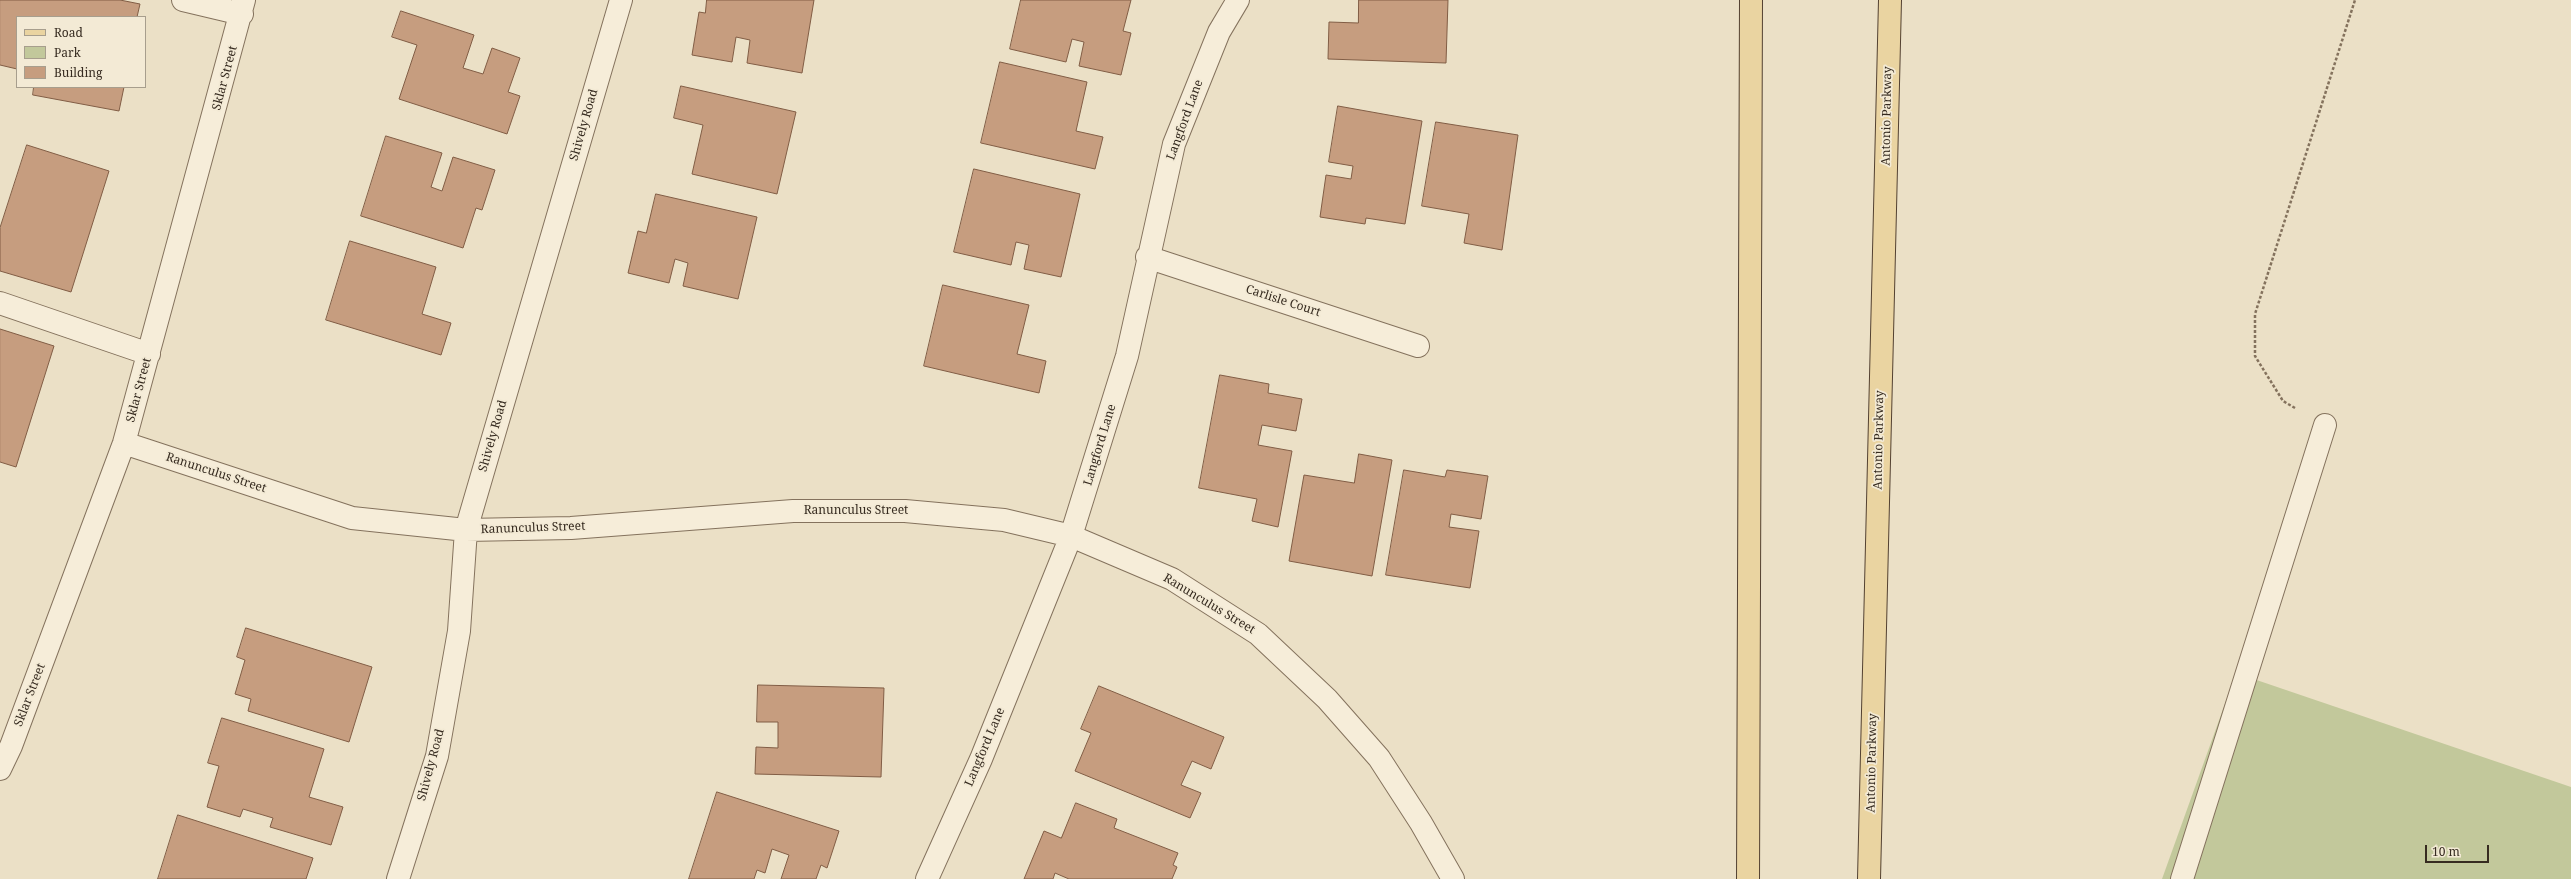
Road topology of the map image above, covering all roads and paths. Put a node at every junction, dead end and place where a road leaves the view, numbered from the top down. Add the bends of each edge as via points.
1 (183, 0) edge
2 (621, 0) edge
3 (1238, 0) edge
4 (1751, 0) edge
5 (1890, 0) edge
6 (2355, 0) edge
7 (243, 7) edge
8 (1147, 257) junction
9 (0, 303) edge
10 (1418, 346) dead end
11 (149, 354) junction
12 (2325, 425) joint
13 (124, 444) junction
14 (466, 530) junction
15 (1071, 536) junction
16 (0, 769) edge
17 (398, 879) edge
18 (927, 879) edge
19 (1453, 879) edge
20 (1748, 879) edge
21 (1869, 879) edge
22 (2182, 879) edge

1 - 7 street
2 - 14 street, Shively Road
3 - 8 street, Langford Lane via 1219,32 1174,144
4 - 20 main road
5 - 21 main road, Antonio Parkway
6 - 12 path via 2255,314 2255,356 2283,401
7 - 11 street, Sklar Street
8 - 10 street, Carlisle Court
8 - 15 street, Langford Lane via 1127,356
9 - 11 street
11 - 13 street, Sklar Street
12 - 22 street
13 - 14 street, Ranunculus Street via 352,518
13 - 16 street, Sklar Street via 14,738
14 - 15 street, Ranunculus Street via 571,528 793,511 905,511 1004,520
14 - 17 street, Shively Road via 459,631 437,756
15 - 18 street, Langford Lane via 981,759
15 - 19 street, Ranunculus Street via 1172,579 1258,634 1327,699 1379,758

